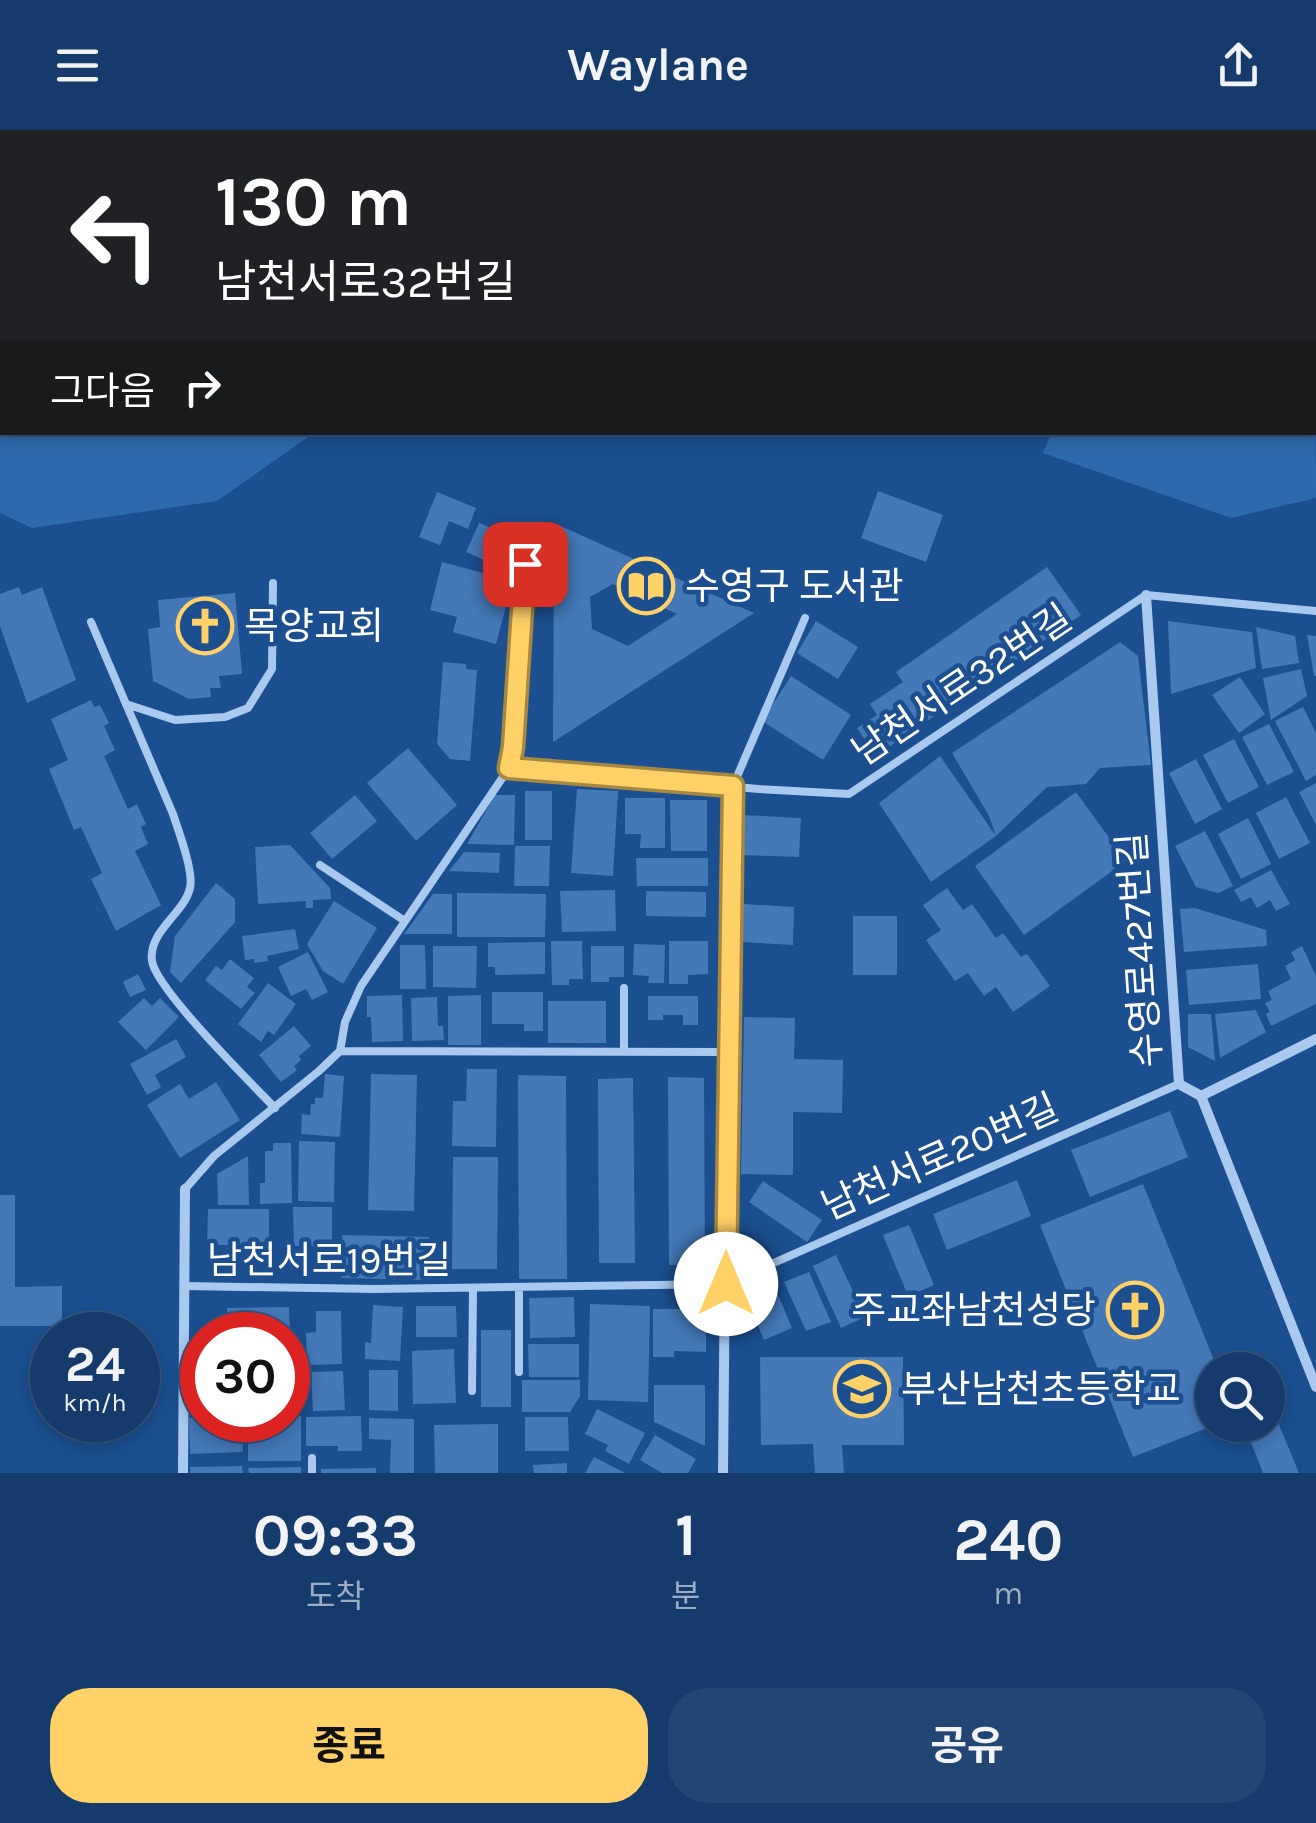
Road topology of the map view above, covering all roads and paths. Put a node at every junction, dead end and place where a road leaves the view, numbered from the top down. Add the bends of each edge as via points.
1 (520, 526) dead end
2 (272, 584) dead end
3 (1146, 595) junction
4 (1316, 611) edge
5 (805, 618) dead end
6 (91, 622) dead end
7 (126, 704) junction
8 (509, 768) junction
9 (733, 786) junction
10 (320, 865) dead end
11 (405, 921) junction
12 (624, 988) dead end
13 (1316, 1038) edge
14 (340, 1050) junction
15 (624, 1050) junction
16 (727, 1052) junction
17 (1179, 1084) junction
18 (1200, 1096) junction
19 (275, 1108) junction
20 (184, 1189) joint
21 (726, 1284) junction
22 (184, 1286) junction
23 (473, 1288) junction
24 (519, 1288) junction
25 (519, 1372) dead end
26 (1316, 1386) edge
27 (472, 1392) dead end
28 (312, 1458) dead end
29 (183, 1473) edge
30 (312, 1473) edge
31 (723, 1473) edge

1 - 8 lane via 525,564
2 - 7 lane via 272,669 248,708 225,717 174,720
3 - 4 lane
3 - 9 lane, 남천서로32번길 via 850,794
3 - 17 street, 수영로427번길
5 - 9 lane
6 - 7 lane
7 - 19 lane via 183,843 191,888 154,943 152,966
8 - 9 lane, 남천서로32번길
8 - 11 lane
9 - 16 street
10 - 11 lane
11 - 14 lane via 361,986
12 - 15 lane
13 - 18 street
14 - 15 lane
14 - 19 lane
15 - 16 lane
16 - 21 street
17 - 18 street, 수영로427번길
17 - 21 lane, 남천서로20번길
18 - 26 street, 수영로427번길
19 - 20 lane
20 - 22 street
21 - 24 lane, 남천서로19번길
21 - 31 street
22 - 23 lane, 남천서로19번길
22 - 29 street
23 - 24 lane, 남천서로19번길
23 - 27 lane, 남천서로19번길
24 - 25 lane
28 - 30 lane

